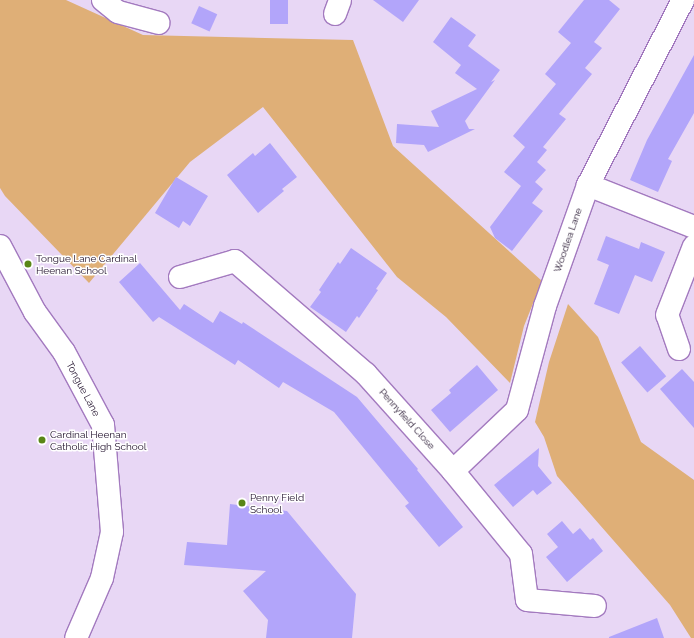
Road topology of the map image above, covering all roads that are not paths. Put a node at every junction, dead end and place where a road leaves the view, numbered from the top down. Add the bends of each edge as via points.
1 (103, 0) edge
2 (679, 1) edge
3 (159, 23) dead end
4 (588, 185) junction
5 (694, 227) edge
6 (0, 246) edge
7 (694, 246) edge
8 (180, 277) dead end
9 (679, 349) dead end
10 (452, 470) junction
11 (595, 606) dead end
12 (76, 638) edge

1 - 3 street via 118,12
2 - 4 street, Woodlea Lane
4 - 5 street
4 - 10 street, Woodlea Lane via 545,306 517,410
6 - 12 street, Tongue Lane via 35,312 64,352 103,425 112,532 102,578
7 - 9 street via 667,315
8 - 10 street, Pennyfield Close via 235,261 366,374
10 - 11 street, Pennyfield Close via 521,554 528,600

